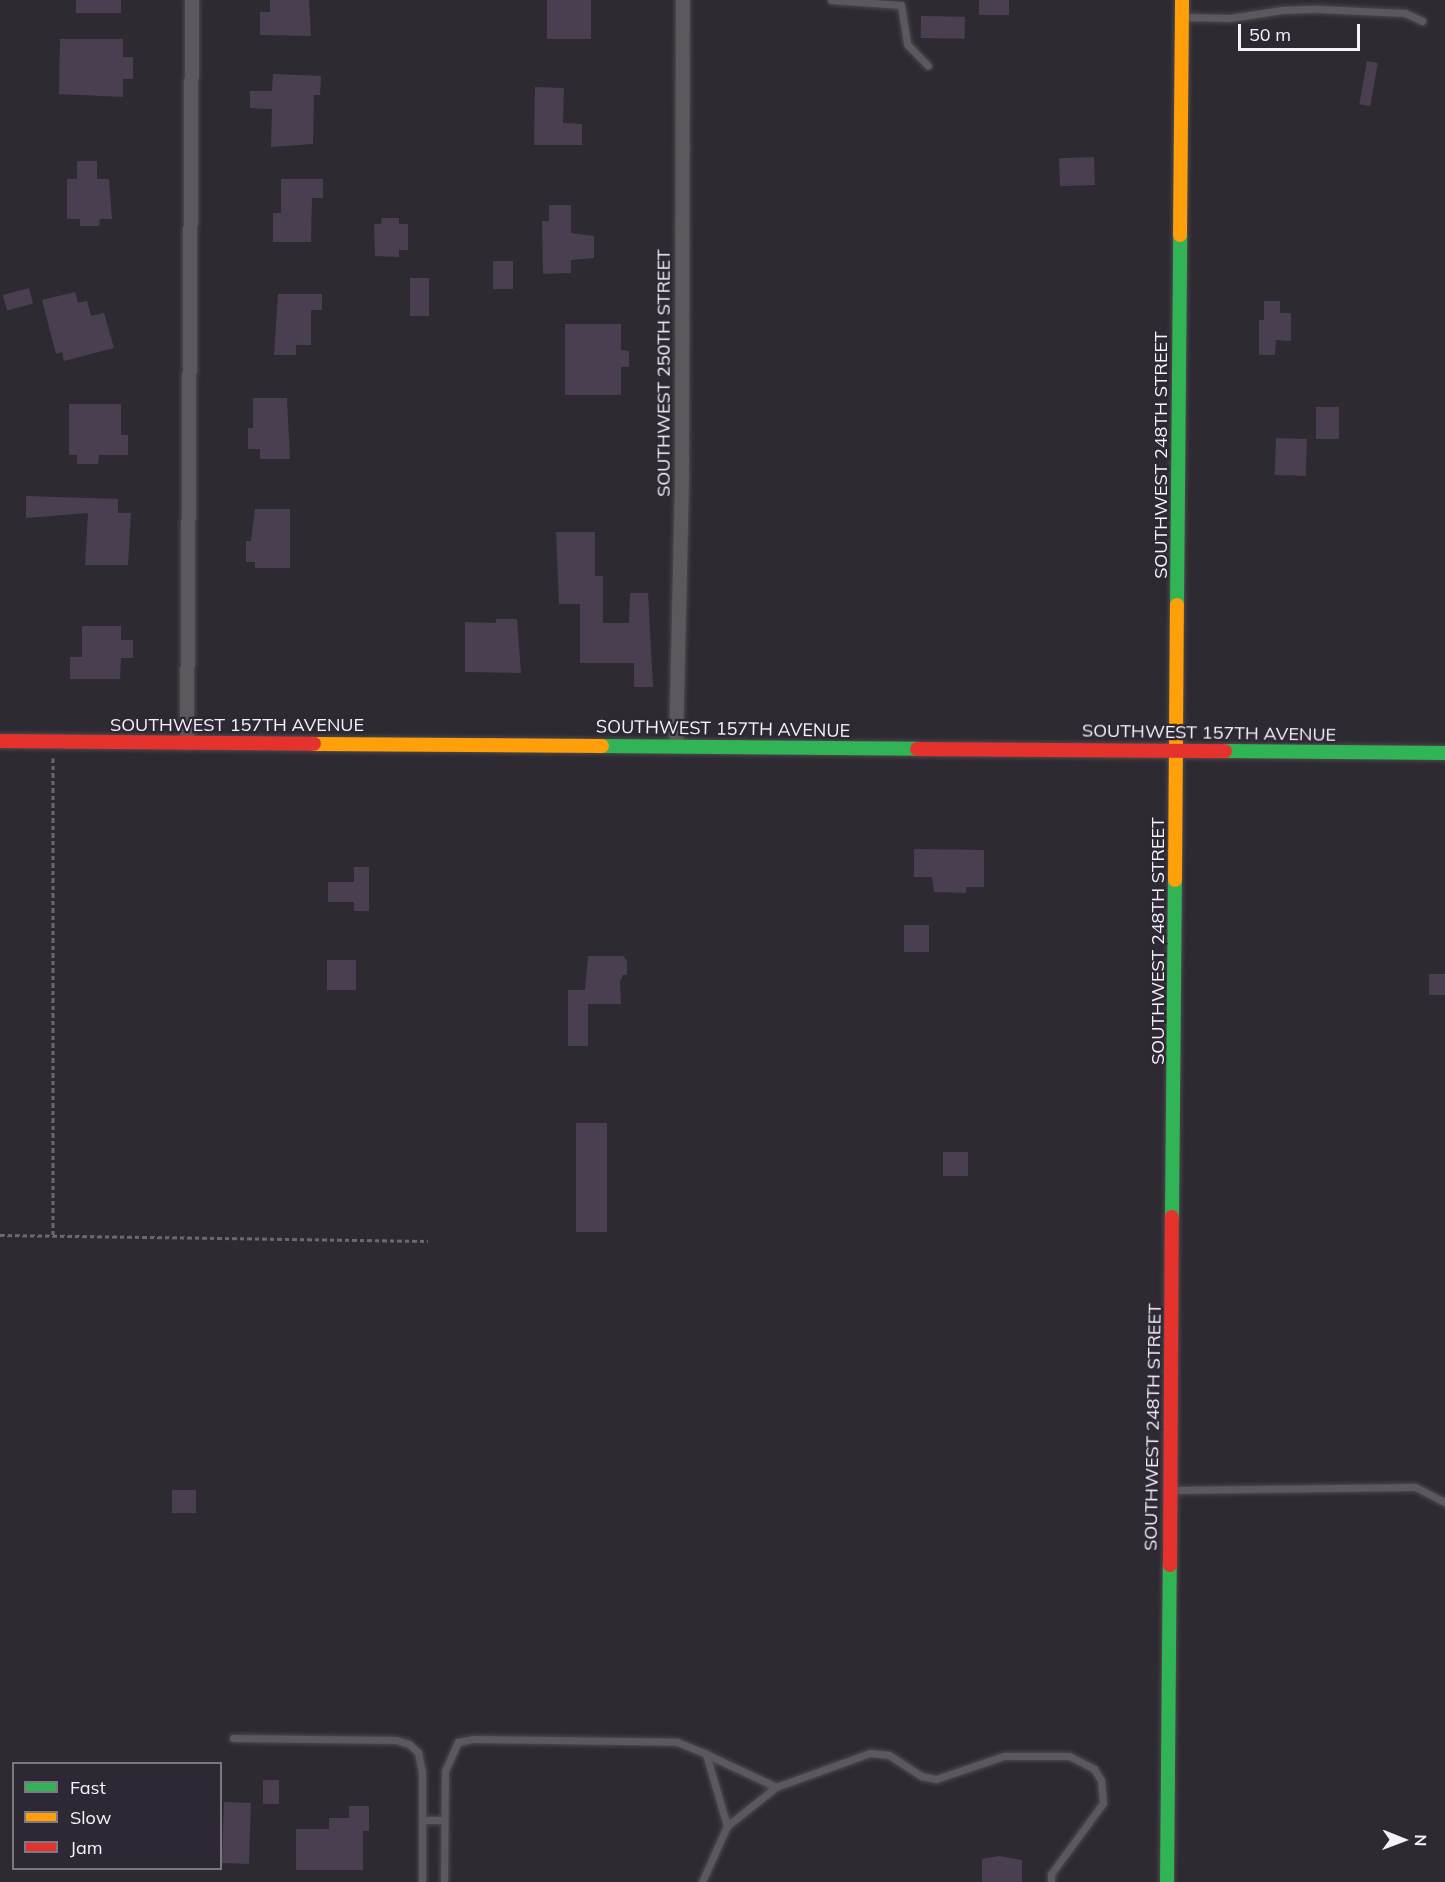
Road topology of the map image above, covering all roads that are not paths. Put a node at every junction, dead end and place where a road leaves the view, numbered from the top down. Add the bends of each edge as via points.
1 (192, 0) edge
2 (683, 0) edge
3 (831, 0) edge
4 (1182, 0) edge
5 (1182, 17) junction
6 (1422, 21) dead end
7 (928, 66) dead end
8 (0, 741) edge
9 (187, 743) junction
10 (676, 746) junction
11 (1178, 751) junction
12 (1445, 753) edge
13 (1171, 1490) junction
14 (1445, 1502) edge
15 (233, 1738) dead end
16 (706, 1754) junction
17 (776, 1787) junction
18 (422, 1820) junction
19 (444, 1820) junction
20 (727, 1826) junction
21 (422, 1882) edge
22 (444, 1882) edge
23 (702, 1882) edge
24 (1051, 1882) edge
25 (1167, 1882) edge

1 - 9 street
2 - 10 street, SOUTHWEST 250TH STREET via 682,474
3 - 7 lane via 901,5 907,44
4 - 5 street, SOUTHWEST 248TH STREET
5 - 6 lane via 1230,18 1318,9 1405,13
5 - 11 street, SOUTHWEST 248TH STREET
8 - 9 street, SOUTHWEST 157TH AVENUE
9 - 10 street, SOUTHWEST 157TH AVENUE
10 - 11 street, SOUTHWEST 157TH AVENUE
11 - 12 street, SOUTHWEST 157TH AVENUE
11 - 13 street, SOUTHWEST 248TH STREET
13 - 14 lane via 1415,1487
13 - 25 street, SOUTHWEST 248TH STREET
15 - 18 lane via 396,1740 409,1744 417,1752 422,1772
16 - 17 lane
16 - 19 lane via 677,1742 458,1742 445,1771
16 - 20 lane
17 - 20 lane
17 - 24 lane via 870,1753 889,1755 921,1776 936,1779 1004,1756 1069,1756 1094,1768 1101,1780 1103,1803 1051,1874
18 - 19 lane
18 - 21 lane
19 - 22 lane
20 - 23 lane

